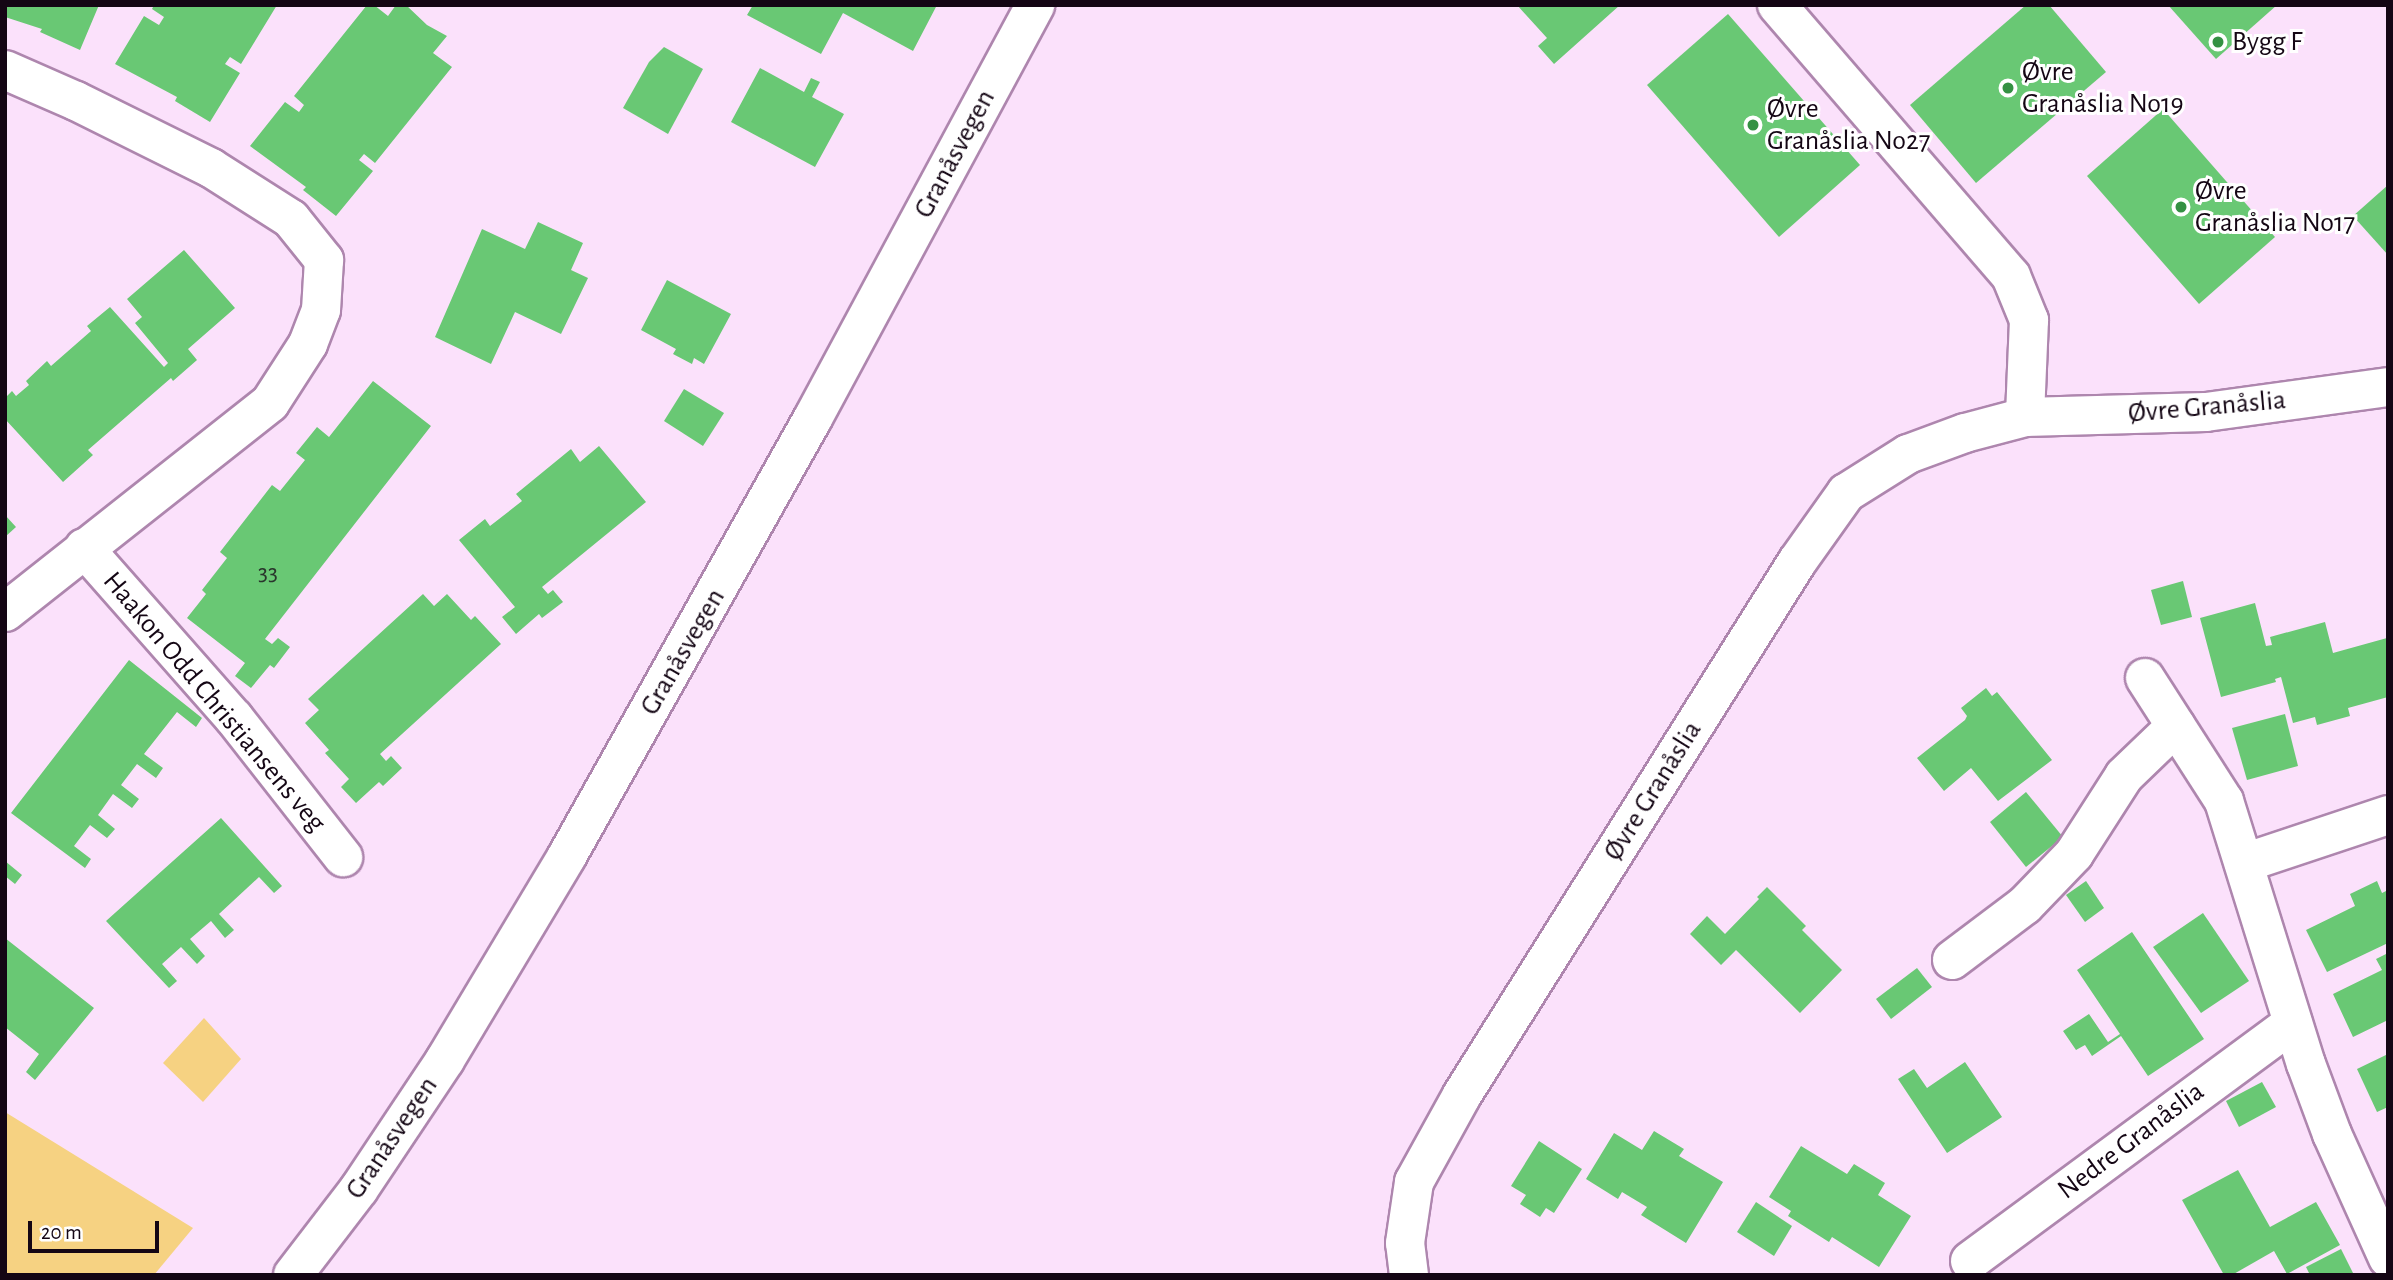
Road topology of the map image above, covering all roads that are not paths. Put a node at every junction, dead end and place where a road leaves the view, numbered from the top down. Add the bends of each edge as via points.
1 (1035, 5) edge
2 (1777, 5) edge
3 (5, 70) edge
4 (2388, 387) edge
5 (2025, 417) junction
6 (84, 548) junction
7 (5, 612) edge
8 (2145, 678) dead end
9 (2176, 726) junction
10 (2388, 815) edge
11 (343, 857) dead end
12 (2244, 863) junction
13 (1952, 960) dead end
14 (2293, 1023) junction
15 (2388, 1258) edge
16 (1970, 1261) dead end
17 (293, 1275) edge
18 (1409, 1275) edge

1 - 17 street, Granåsvegen via 807,430 567,856 445,1060 359,1189
2 - 5 street via 2011,276 2029,320
3 - 6 street, Haakon Odd Christiansens veg via 211,168 291,219 324,260 321,310 308,344 270,403
4 - 5 street, Øvre Granåslia via 2206,412
5 - 18 street, Øvre Granåslia via 1908,454 1846,493 1797,562 1450,1117 1414,1182 1405,1243
6 - 7 street, Haakon Odd Christiansens veg
6 - 11 street, Haakon Odd Christiansens veg via 234,718
8 - 9 street
9 - 12 street via 2224,801
9 - 13 street via 2124,776 2074,854 2033,897
10 - 12 street
12 - 14 street
14 - 15 street via 2332,1134
14 - 16 street, Nedre Granåslia

